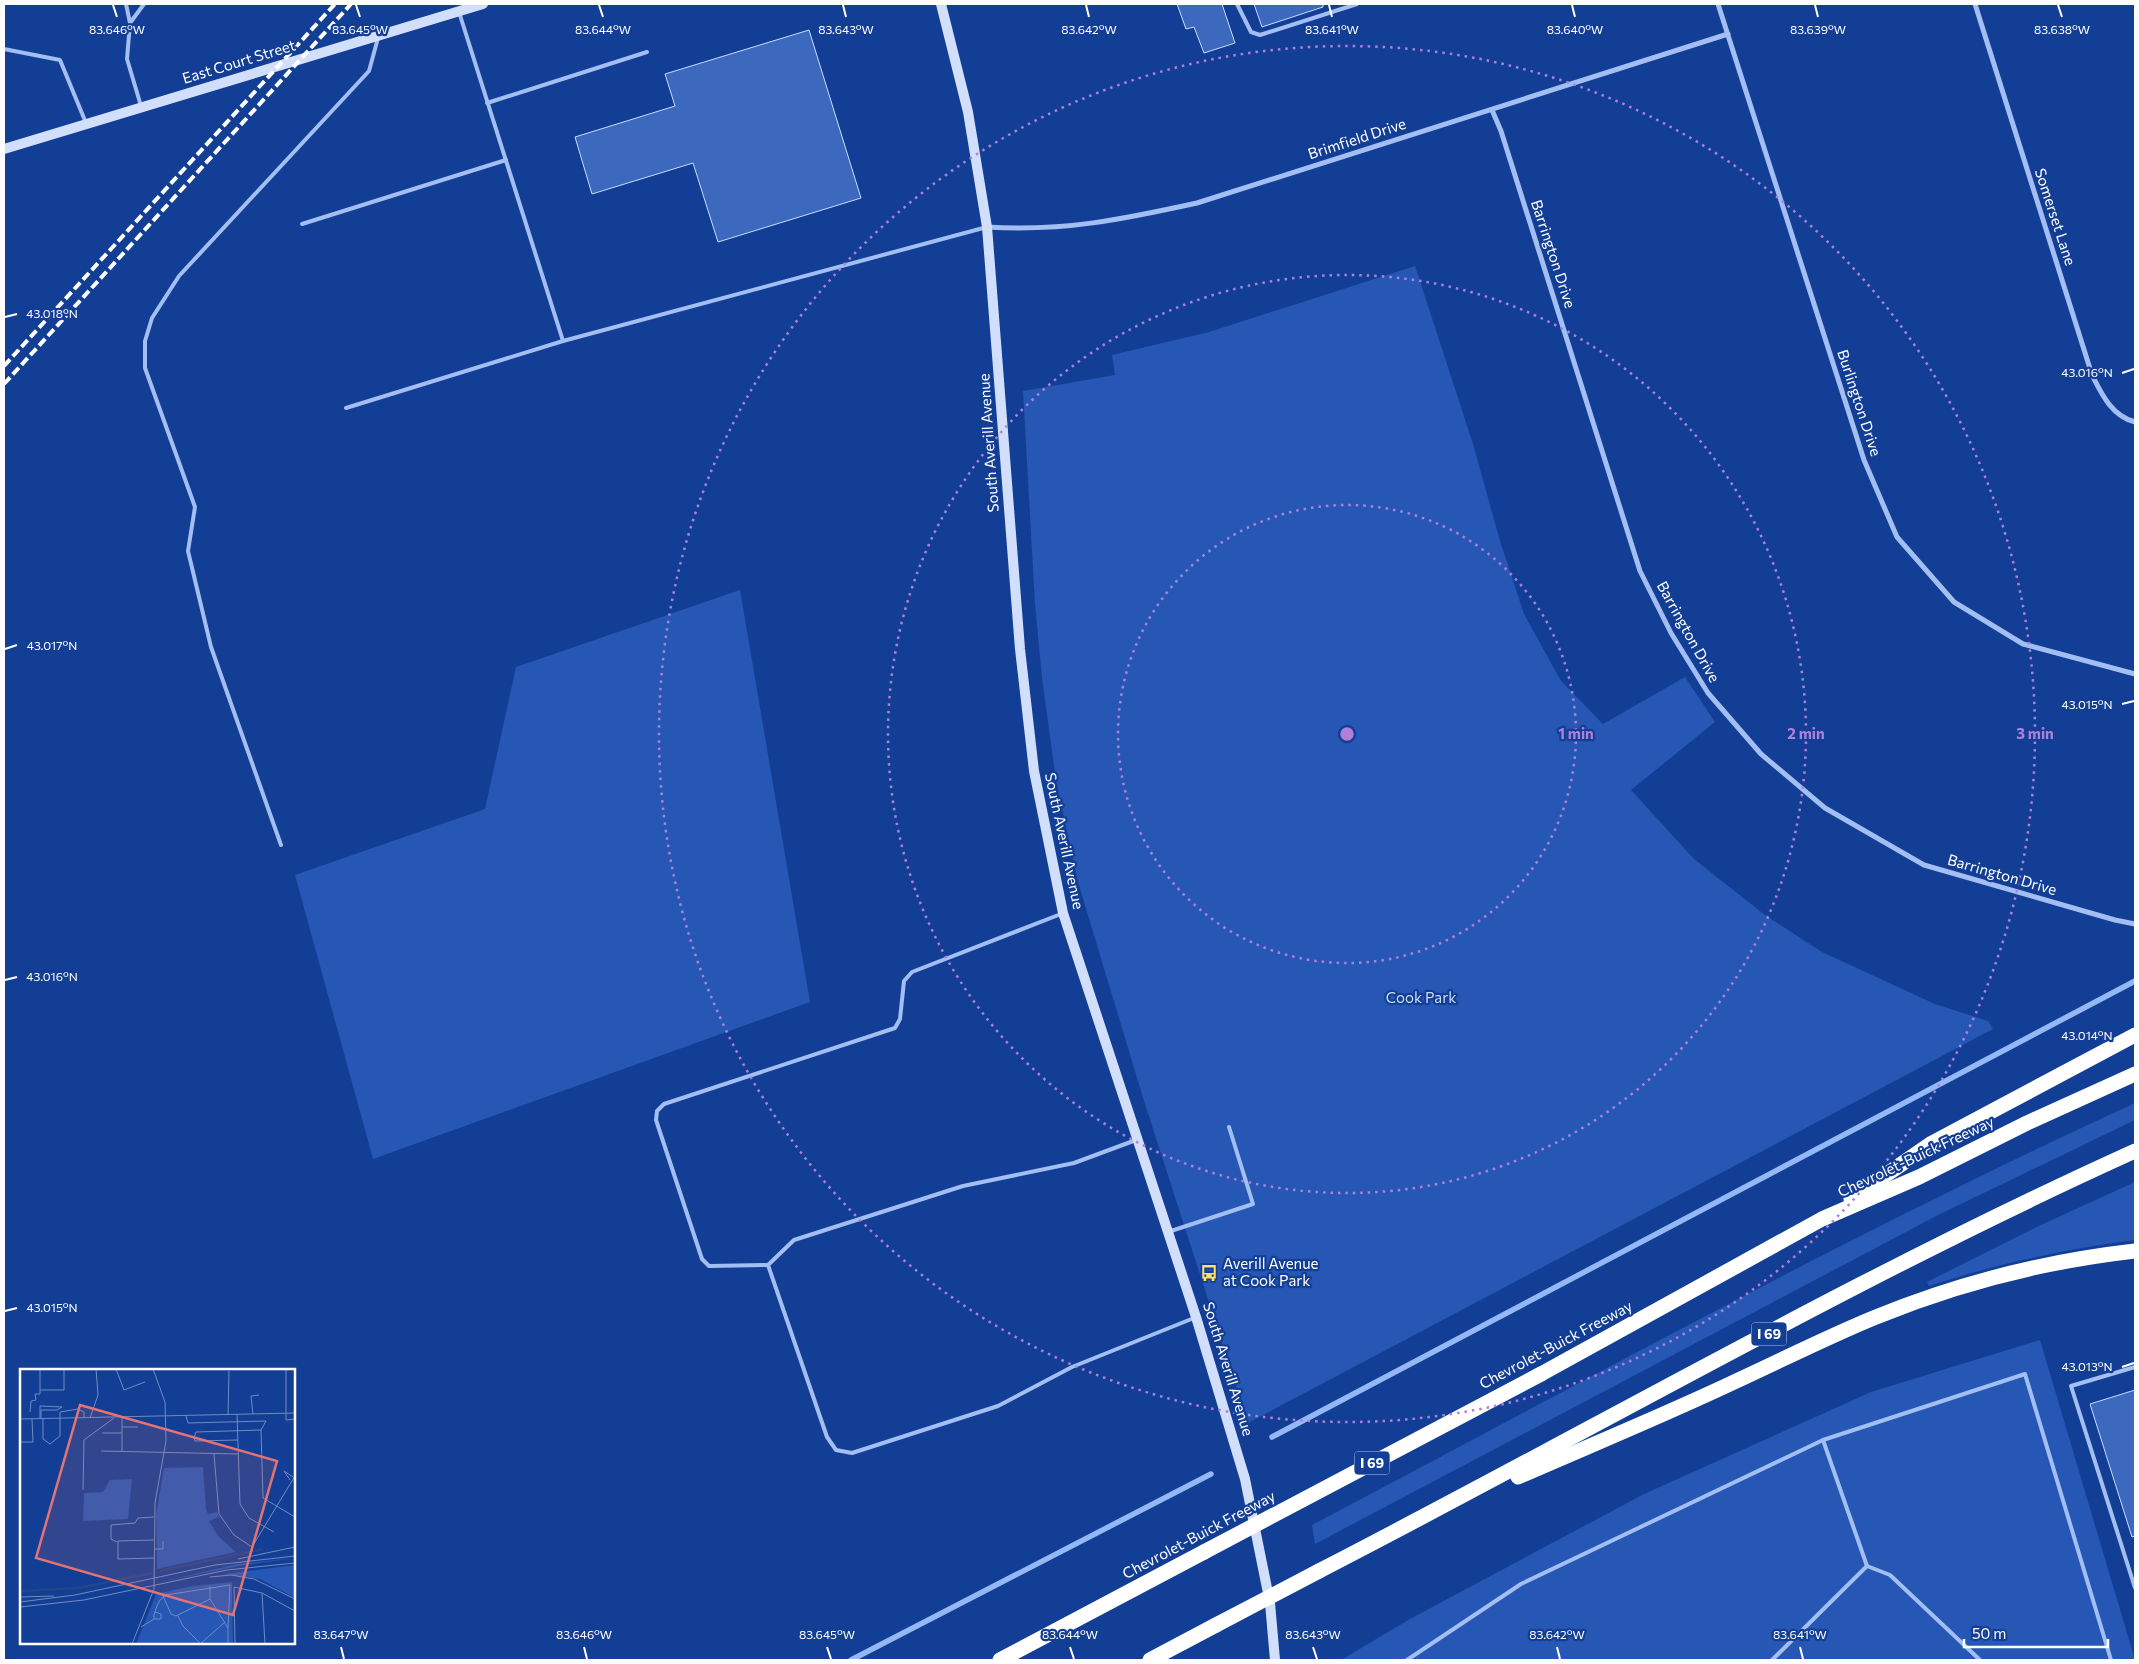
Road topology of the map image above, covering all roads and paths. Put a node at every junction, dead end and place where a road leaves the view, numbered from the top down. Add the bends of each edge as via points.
1 (126, 4) edge
2 (144, 4) edge
3 (483, 4) edge
4 (942, 4) edge
5 (1237, 4) edge
6 (1357, 4) edge
7 (1718, 4) edge
8 (1975, 4) edge
9 (459, 12) junction
10 (130, 23) junction
11 (1728, 34) junction
12 (379, 36) junction
13 (4, 49) edge
14 (647, 52) dead end
15 (487, 103) junction
16 (142, 107) junction
17 (1492, 110) junction
18 (86, 124) junction
19 (4, 149) edge
20 (506, 160) junction
21 (302, 224) dead end
22 (987, 227) junction
23 (563, 341) junction
24 (346, 408) dead end
25 (2135, 422) edge
26 (2135, 674) edge
27 (281, 845) dead end
28 (1063, 913) junction
29 (2135, 924) edge
30 (2135, 1035) edge
31 (2135, 1074) edge
32 (1229, 1127) dead end
33 (1138, 1139) junction
34 (2135, 1151) edge
35 (1822, 1219) junction
36 (1168, 1232) junction
37 (2135, 1251) edge
38 (768, 1265) junction
39 (1196, 1317) junction
40 (2135, 1367) edge
41 (1823, 1440) junction
42 (1407, 1526) junction
43 (1867, 1566) junction
44 (2135, 1588) edge
45 (1000, 1660) edge
46 (1150, 1660) edge
47 (1275, 1660) edge
48 (1407, 1660) edge
49 (1772, 1660) edge
50 (1980, 1660) edge
51 (2111, 1660) edge

1 - 10 lane
2 - 10 lane
3 - 9 street, East Court Street
4 - 22 street, South Averill Avenue via 968,112
5 - 6 lane via 1251,32 1260,34
7 - 11 street, Burlington Drive
8 - 25 street, Somerset Lane via 2092,374 2106,403 2126,420
9 - 12 street, East Court Street
9 - 15 lane
10 - 16 lane via 127,59
11 - 17 street, Brimfield Drive
11 - 26 street, Burlington Drive via 1864,460 1897,537 1954,602 2024,644
12 - 16 street, East Court Street
12 - 27 lane via 369,70 179,276 152,318 145,342 145,368 195,507 188,551 211,647
13 - 18 lane via 60,60
14 - 15 lane
15 - 20 lane
16 - 18 street, East Court Street
17 - 22 street, Brimfield Drive via 1197,203 1074,226
17 - 29 street, Barrington Drive via 1640,571 1671,633 1708,693 1762,754 1825,808 1924,865
18 - 19 street, East Court Street
20 - 21 lane
20 - 23 lane
22 - 23 lane
22 - 28 street, South Averill Avenue via 1024,687 1034,771
23 - 24 lane
28 - 33 street, South Averill Avenue
28 - 38 lane via 912,972 904,981 900,1019 895,1028 664,1104 657,1111 656,1120 702,1259 710,1266
30 - 35 highway via 1932,1143
31 - 35 highway, Chevrolet-Buick Freeway / I 69 via 1919,1177
32 - 36 lane via 1253,1204
33 - 36 street, South Averill Avenue
33 - 38 lane via 1074,1163 963,1186 794,1240
34 - 42 highway, I 69 via 1909,1260
35 - 45 highway, Chevrolet-Buick Freeway / I 69, bridge via 1541,1374
36 - 39 street, South Averill Avenue
37 - 42 highway via 2005,1274 1878,1316
38 - 39 lane via 827,1437 836,1450 852,1453 998,1406 1072,1367
39 - 47 street, South Averill Avenue via 1245,1479 1270,1603
40 - 44 lane via 2071,1386
41 - 43 lane
41 - 48 lane via 1521,1584
41 - 51 lane via 2025,1374
42 - 46 highway, I 69, bridge
43 - 49 lane
43 - 50 lane via 1890,1575

